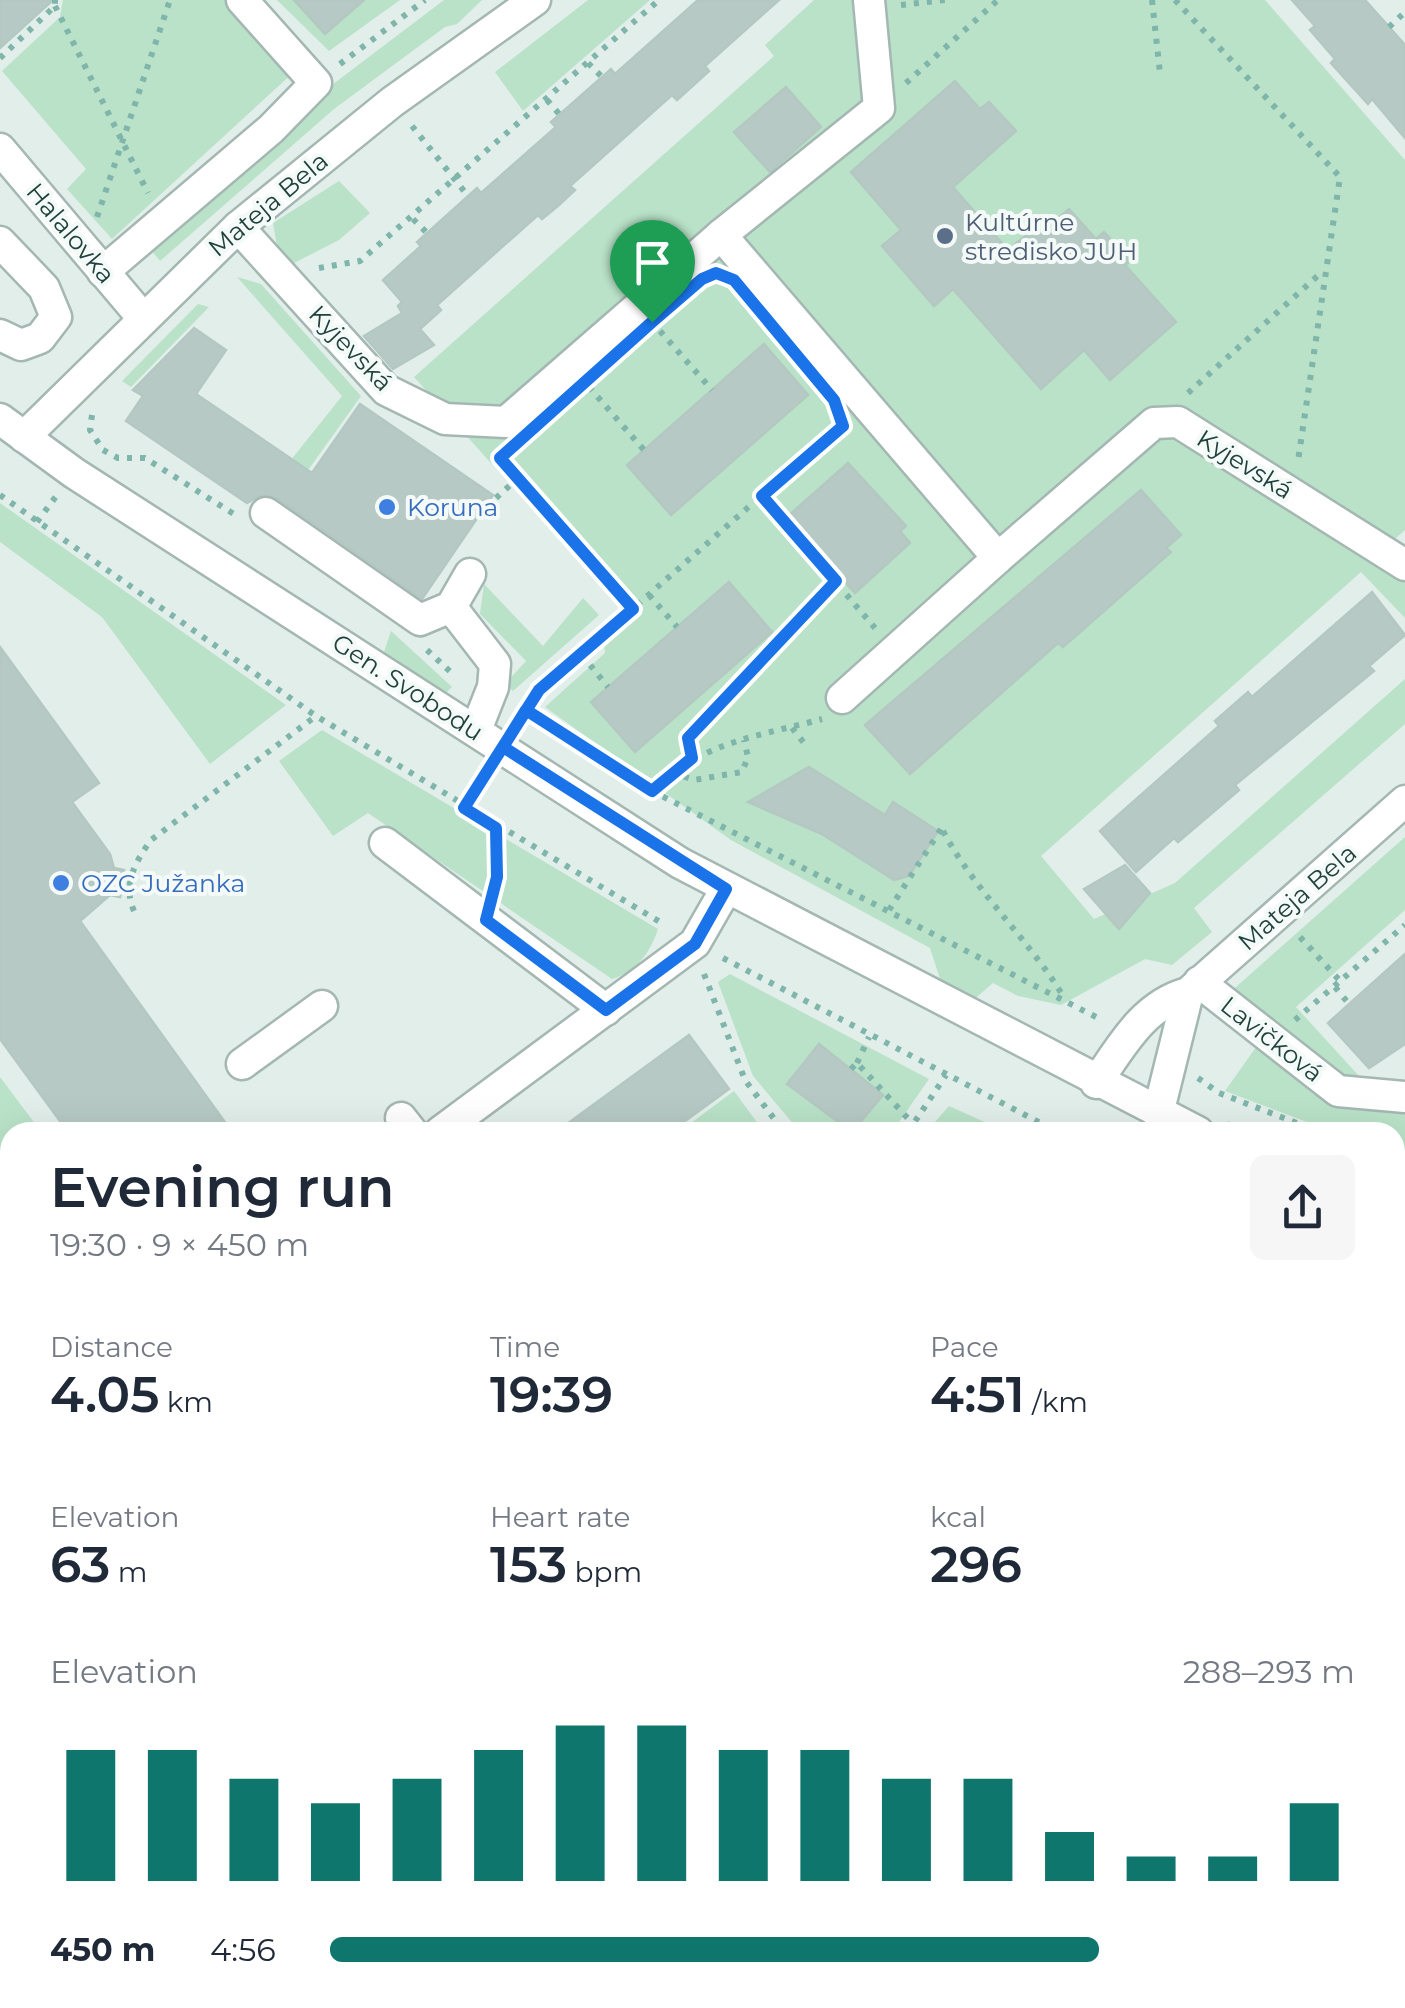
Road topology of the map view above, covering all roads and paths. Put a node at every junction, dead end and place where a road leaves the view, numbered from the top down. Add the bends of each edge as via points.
1 (170, 0) edge
2 (242, 0) edge
3 (425, 0) edge
4 (535, 0) edge
5 (659, 0) edge
6 (945, 0) edge
7 (998, 0) edge
8 (1152, 0) edge
9 (1175, 0) edge
10 (55, 3) edge
11 (869, 4) edge
12 (1405, 12) edge
13 (1389, 27) dead end
14 (0, 58) edge
15 (588, 62) junction
16 (1160, 72) dead end
17 (602, 78) dead end
18 (316, 83) junction
19 (547, 100) junction
20 (392, 102) junction
21 (879, 108) junction
22 (560, 115) dead end
23 (122, 138) junction
24 (0, 148) edge
25 (456, 180) junction
26 (468, 196) dead end
27 (413, 219) junction
28 (161, 221) junction
29 (238, 227) junction
30 (426, 233) dead end
31 (721, 235) junction
32 (0, 242) edge
33 (1324, 270) junction
34 (103, 272) junction
35 (281, 275) junction
36 (142, 317) junction
37 (652, 322) dead end
38 (0, 335) edge
39 (712, 390) dead end
40 (572, 393) dead end
41 (838, 413) dead end
42 (1154, 424) junction
43 (12, 428) edge
44 (510, 448) dead end
45 (492, 450) dead end
46 (644, 450) dead end
47 (500, 458) junction
48 (518, 478) junction
49 (0, 494) edge
50 (1293, 495) junction
51 (762, 496) junction
52 (496, 498) dead end
53 (266, 513) dead end
54 (998, 558) junction
55 (1405, 565) edge
56 (470, 574) dead end
57 (836, 581) junction
58 (649, 596) junction
59 (450, 606) junction
60 (633, 609) junction
61 (865, 616) dead end
62 (677, 627) dead end
63 (582, 655) junction
64 (608, 687) dead end
65 (833, 708) joint
66 (526, 710) junction
67 (316, 716) junction
68 (792, 728) junction
69 (476, 730) junction
70 (744, 740) junction
71 (503, 747) junction
72 (808, 748) dead end
73 (692, 758) junction
74 (674, 774) junction
75 (652, 791) junction
76 (1405, 801) edge
77 (464, 808) junction
78 (496, 828) junction
79 (385, 843) dead end
80 (726, 889) junction
81 (888, 910) junction
82 (134, 911) dead end
83 (1279, 913) junction
84 (486, 920) junction
85 (1405, 925) edge
86 (695, 944) junction
87 (1338, 984) junction
88 (1194, 987) junction
89 (1066, 1000) junction
90 (1349, 1004) dead end
91 (322, 1006) dead end
92 (606, 1010) junction
93 (1129, 1036) junction
94 (869, 1037) junction
95 (1271, 1040) junction
96 (1171, 1059) junction
97 (242, 1064) dead end
98 (946, 1074) junction
99 (1096, 1083) junction
100 (1405, 1098) edge
101 (1158, 1114) junction
102 (454, 1122) edge
103 (776, 1122) edge
104 (911, 1122) edge
105 (916, 1122) edge
106 (1039, 1122) edge
107 (1176, 1122) edge
108 (1294, 1122) edge

1 - 23 path
2 - 18 street
3 - 18 path
4 - 20 street, Mateja Bela
5 - 15 path
6 - 11 path
7 - 21 path
8 - 16 path
9 - 33 path via 1340,177
10 - 14 path
10 - 23 path
11 - 21 street
12 - 13 path
15 - 17 path
15 - 19 path
18 - 28 street
19 - 22 path
19 - 25 path
20 - 25 path
20 - 29 street, Mateja Bela
21 - 31 street, Kyjevská
23 - 28 path
24 - 34 street, Halalovka
25 - 26 path
25 - 27 path
27 - 30 path
27 - 35 path via 360,260
28 - 34 street
29 - 35 street, Kyjevská
29 - 36 street, Mateja Bela
31 - 35 street, Kyjevská via 506,422 445,418 386,390
31 - 54 street
32 - 38 street via 44,288 56,317 40,338 20,345
33 - 42 path
33 - 50 path
34 - 36 street, Halalovka
36 - 43 street, Mateja Bela
37 - 39 path
40 - 46 path via 585,382
41 - 51 path via 843,426
42 - 50 street, Kyjevská via 1178,422
42 - 54 street
43 - 69 street, Gen. Svobodu
44 - 47 path
45 - 47 path
47 - 48 path
48 - 52 path
48 - 60 path
49 - 67 path
50 - 55 street, Kyjevská
51 - 57 path
51 - 58 path
53 - 59 street via 420,620
54 - 65 street
56 - 59 street
57 - 61 path
57 - 73 path via 688,738
58 - 60 path
58 - 62 path
59 - 69 street via 494,664 493,687
60 - 63 path
63 - 64 path
63 - 66 path via 539,690
65 - 68 path
66 - 71 path
66 - 75 path
67 - 77 path
67 - 82 path via 151,840 130,884
68 - 70 path
68 - 72 path
69 - 71 street, Gen. Svobodu
70 - 73 path
70 - 74 path via 742,772 694,780
71 - 77 path
71 - 80 street, Gen. Svobodu
73 - 74 path
74 - 75 path
75 - 81 path
76 - 83 street, Mateja Bela
77 - 78 path
78 - 84 path via 497,877
78 - 86 path
79 - 84 street
80 - 86 street
80 - 99 street, Gen. Svobodu
81 - 89 path
81 - 89 path via 942,829 987,901 1042,960
83 - 87 path
83 - 88 street, Mateja Bela
84 - 92 street
85 - 87 path
86 - 92 street
86 - 94 path
86 - 103 path via 745,1080
87 - 90 path
87 - 95 path
88 - 93 street, Mateja Bela via 1168,998
88 - 95 street, Lavičková
88 - 96 street
89 - 93 path
91 - 97 street
92 - 102 street
93 - 99 street, Mateja Bela
94 - 98 path
94 - 104 path via 854,1066
95 - 100 street, Lavičková via 1338,1091
96 - 101 street
96 - 108 path via 1220,1093
98 - 105 path
98 - 106 path
99 - 101 street, Gen. Svobodu
101 - 107 street, Gen. Svobodu

